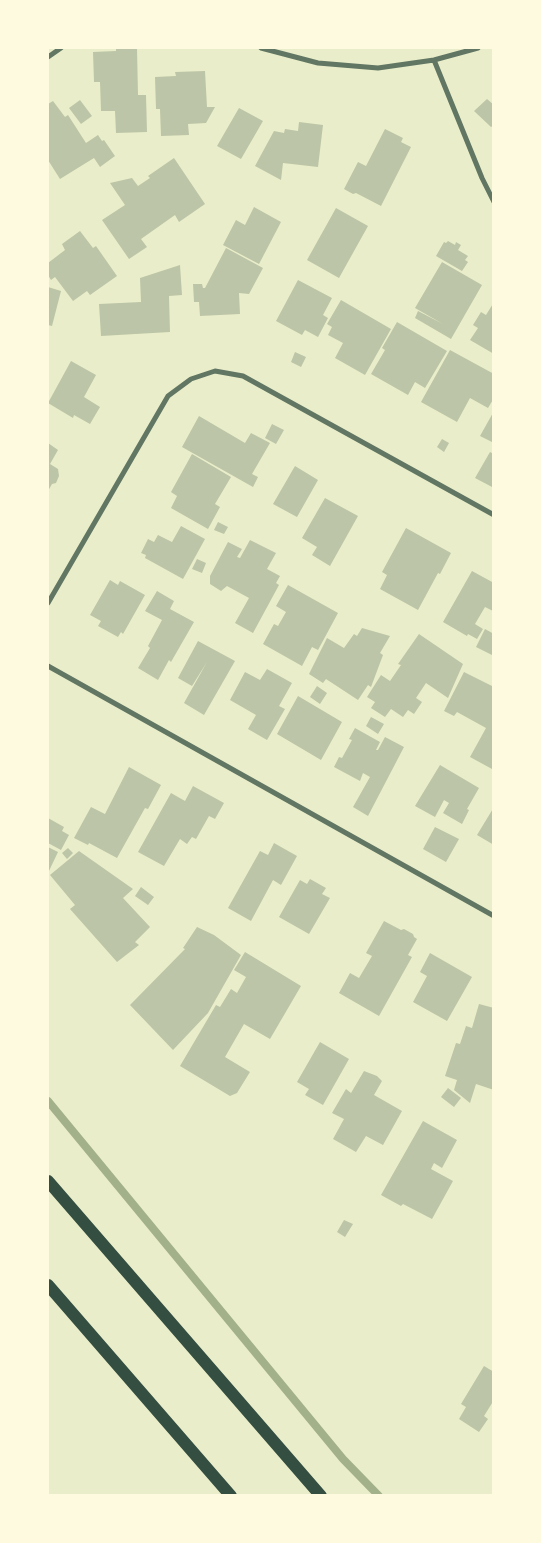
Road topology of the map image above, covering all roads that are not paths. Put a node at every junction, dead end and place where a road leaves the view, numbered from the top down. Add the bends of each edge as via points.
1 (61, 48) edge
2 (261, 48) edge
3 (478, 48) edge
4 (48, 57) edge
5 (434, 60) junction
6 (494, 202) edge
7 (494, 515) edge
8 (48, 603) edge
9 (48, 666) edge
10 (494, 916) edge
11 (48, 1181) edge
12 (48, 1285) edge
13 (231, 1496) edge
14 (321, 1496) edge

1 - 4 street
2 - 5 street via 318,63 378,68
3 - 5 street
5 - 6 street
7 - 8 street via 242,376 216,371 191,379 168,396
9 - 10 street
11 - 14 main road
12 - 13 main road

